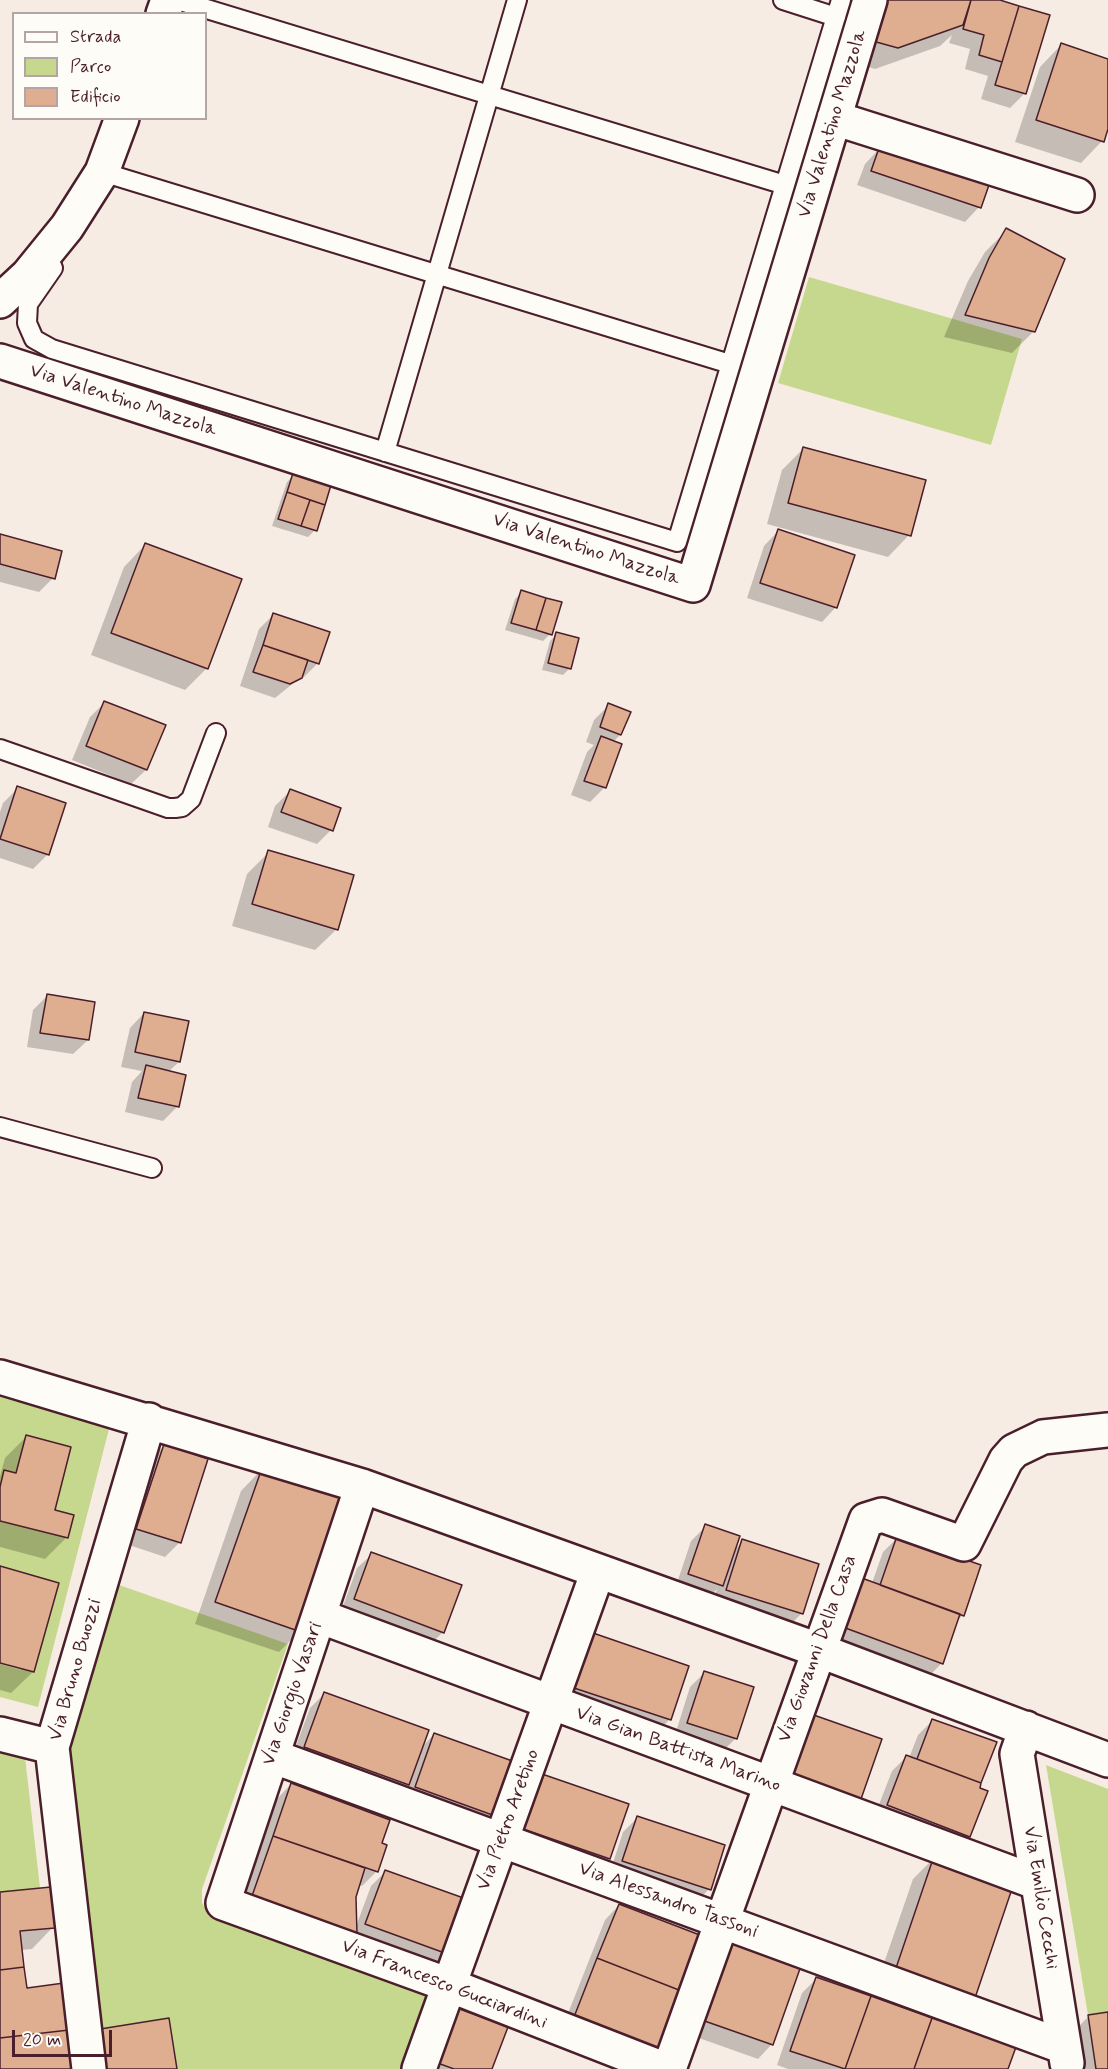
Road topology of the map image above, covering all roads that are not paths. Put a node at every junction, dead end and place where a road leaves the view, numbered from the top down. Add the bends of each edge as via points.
1 (177, 0) edge
2 (518, 0) edge
3 (783, 0) edge
4 (870, 0) edge
5 (839, 8) edge
6 (490, 96) junction
7 (834, 118) junction
8 (122, 120) edge
9 (108, 175) junction
10 (785, 185) junction
11 (1077, 195) dead end
12 (437, 275) junction
13 (0, 301) edge
14 (0, 362) edge
15 (730, 364) junction
16 (385, 452) junction
17 (216, 733) dead end
18 (0, 749) edge
19 (0, 1127) edge
20 (152, 1168) dead end
21 (0, 1377) edge
22 (149, 1420) junction
23 (1108, 1430) edge
24 (362, 1486) junction
25 (598, 1571) junction
26 (319, 1616) junction
27 (818, 1650) junction
28 (552, 1703) junction
29 (1026, 1728) junction
30 (0, 1734) edge
31 (52, 1747) junction
32 (272, 1756) junction
33 (1108, 1760) edge
34 (770, 1784) junction
35 (502, 1840) junction
36 (1038, 1883) junction
37 (223, 1903) joint
38 (722, 1921) junction
39 (450, 1985) junction
40 (1066, 2058) edge
41 (89, 2069) edge
42 (418, 2069) edge
43 (664, 2069) edge
44 (669, 2069) edge

1 - 6 lane
2 - 6 lane
3 - 5 lane
4 - 7 street, Via Valentino Mazzola
5 - 10 lane
6 - 10 lane
6 - 12 lane
7 - 11 street
7 - 14 street, Via Valentino Mazzola via 693,585
8 - 9 street
9 - 12 lane
9 - 13 street via 28,274
9 - 16 lane via 28,304 27,323 34,339 52,349
10 - 15 lane
12 - 15 lane
12 - 16 lane
15 - 16 lane via 677,542
17 - 18 lane via 191,799 175,808
19 - 20 lane
21 - 22 street
22 - 24 street
22 - 31 street, Via Bruno Buozzi
23 - 27 street, Via Giovanni Della Casa via 1043,1437 1014,1451 964,1544 882,1515 866,1520
24 - 25 street
24 - 26 street, Via Giorgio Vasari
25 - 27 street
25 - 28 street, Via Pietro Aretino
26 - 28 street, Via Gian Battista Marino
26 - 32 street, Via Giorgio Vasari
27 - 29 street
27 - 34 street, Via Giovanni Della Casa
28 - 34 street, Via Gian Battista Marino
28 - 35 street, Via Pietro Aretino
29 - 33 street
29 - 36 street, Via Emilio Cecchi via 1017,1754
30 - 31 street
31 - 41 street, Via Bruno Buozzi
32 - 35 street, Via Alessandro Tassoni
32 - 37 street, Via Giorgio Vasari
34 - 36 street, Via Gian Battista Marino
34 - 38 street, Via Giovanni Della Casa
35 - 38 street, Via Alessandro Tassoni
35 - 39 street, Via Pietro Aretino
36 - 40 street, Via Emilio Cecchi
37 - 39 street, Via Francesco Gucciardini
38 - 40 street, Via Alessandro Tassoni
38 - 44 street, Via Giovanni Della Casa
39 - 42 street, Via Pietro Aretino
39 - 43 street, Via Francesco Gucciardini

